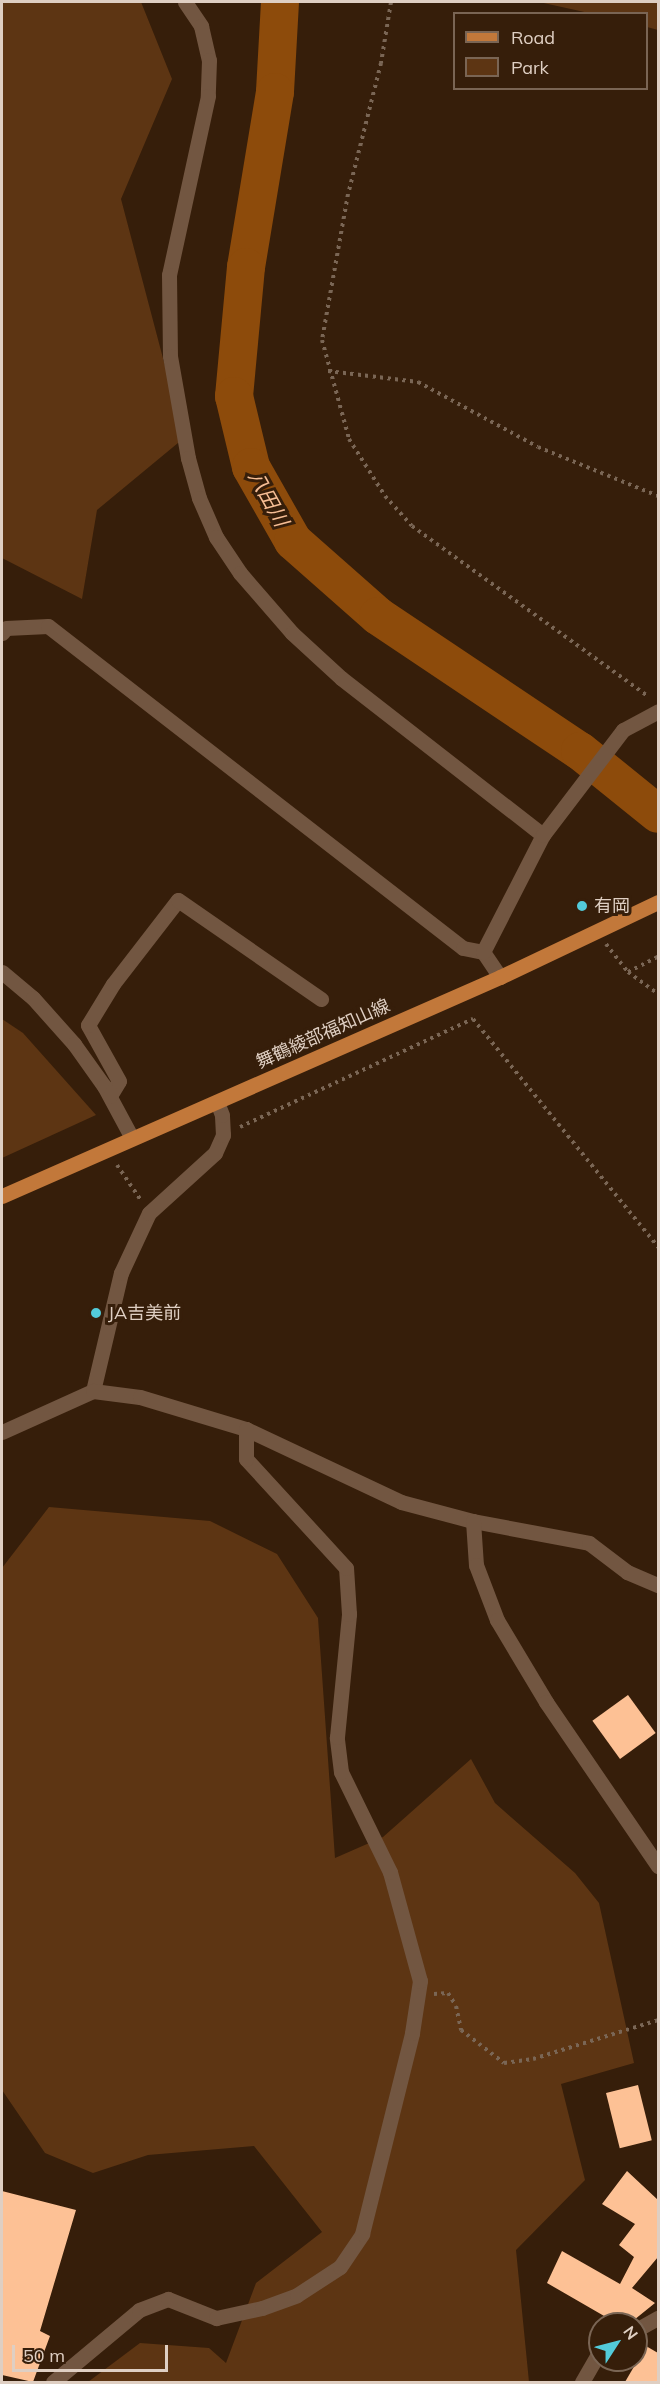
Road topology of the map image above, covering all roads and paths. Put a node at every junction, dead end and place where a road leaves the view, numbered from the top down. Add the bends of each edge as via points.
1 (185, 2) edge
2 (391, 2) edge
3 (328, 371) junction
4 (658, 496) edge
5 (2, 633) edge
6 (658, 704) edge
7 (658, 711) edge
8 (543, 835) junction
9 (655, 904) edge
10 (596, 932) junction
11 (483, 952) junction
12 (658, 957) edge
13 (2, 972) edge
14 (628, 972) junction
15 (500, 977) junction
16 (658, 994) edge
17 (321, 999) dead end
18 (110, 1096) junction
19 (217, 1102) junction
20 (223, 1135) junction
21 (132, 1138) junction
22 (117, 1165) dead end
23 (2, 1196) edge
24 (149, 1213) junction
25 (658, 1247) edge
26 (93, 1391) junction
27 (246, 1430) junction
28 (2, 1432) edge
29 (473, 1521) junction
30 (658, 1585) edge
31 (658, 1866) edge
32 (418, 1994) junction
33 (658, 2020) edge
34 (53, 2382) edge

1 - 8 street via 201,26 209,60 208,96 169,275 170,356 192,480 240,573 291,633 341,678
2 - 3 path via 381,63 348,194 322,340
3 - 4 path via 418,382 538,447
3 - 6 path via 349,439 385,495 412,526
5 - 11 street via 6,628 48,626 463,948
7 - 8 street via 623,730
8 - 11 street
9 - 10 main road, 舞鶴綾部福知山線
10 - 14 path
10 - 15 main road, 舞鶴綾部福知山線
11 - 15 street
12 - 14 path
13 - 18 street via 33,998 74,1044
14 - 16 path
15 - 19 main road, 舞鶴綾部福知山線
17 - 18 street via 178,900 113,984 88,1025 119,1081
18 - 21 street
19 - 20 street
19 - 21 main road, 舞鶴綾部福知山線
20 - 24 street via 215,1153
20 - 25 path via 473,1019
21 - 23 main road, 舞鶴綾部福知山線
22 - 24 path
24 - 26 street via 121,1274
26 - 27 street via 178,1406
26 - 28 street
27 - 29 street via 401,1502
27 - 32 street via 246,1460 346,1568 349,1614 337,1737 341,1772 390,1872 420,1981
29 - 30 street via 589,1543 627,1572
29 - 31 street via 476,1565 497,1620 546,1702
32 - 33 path via 448,1993 456,2006 461,2030 504,2063 533,2059
32 - 34 street via 412,2033 362,2234 340,2267 297,2295 216,2318 168,2299 139,2310

